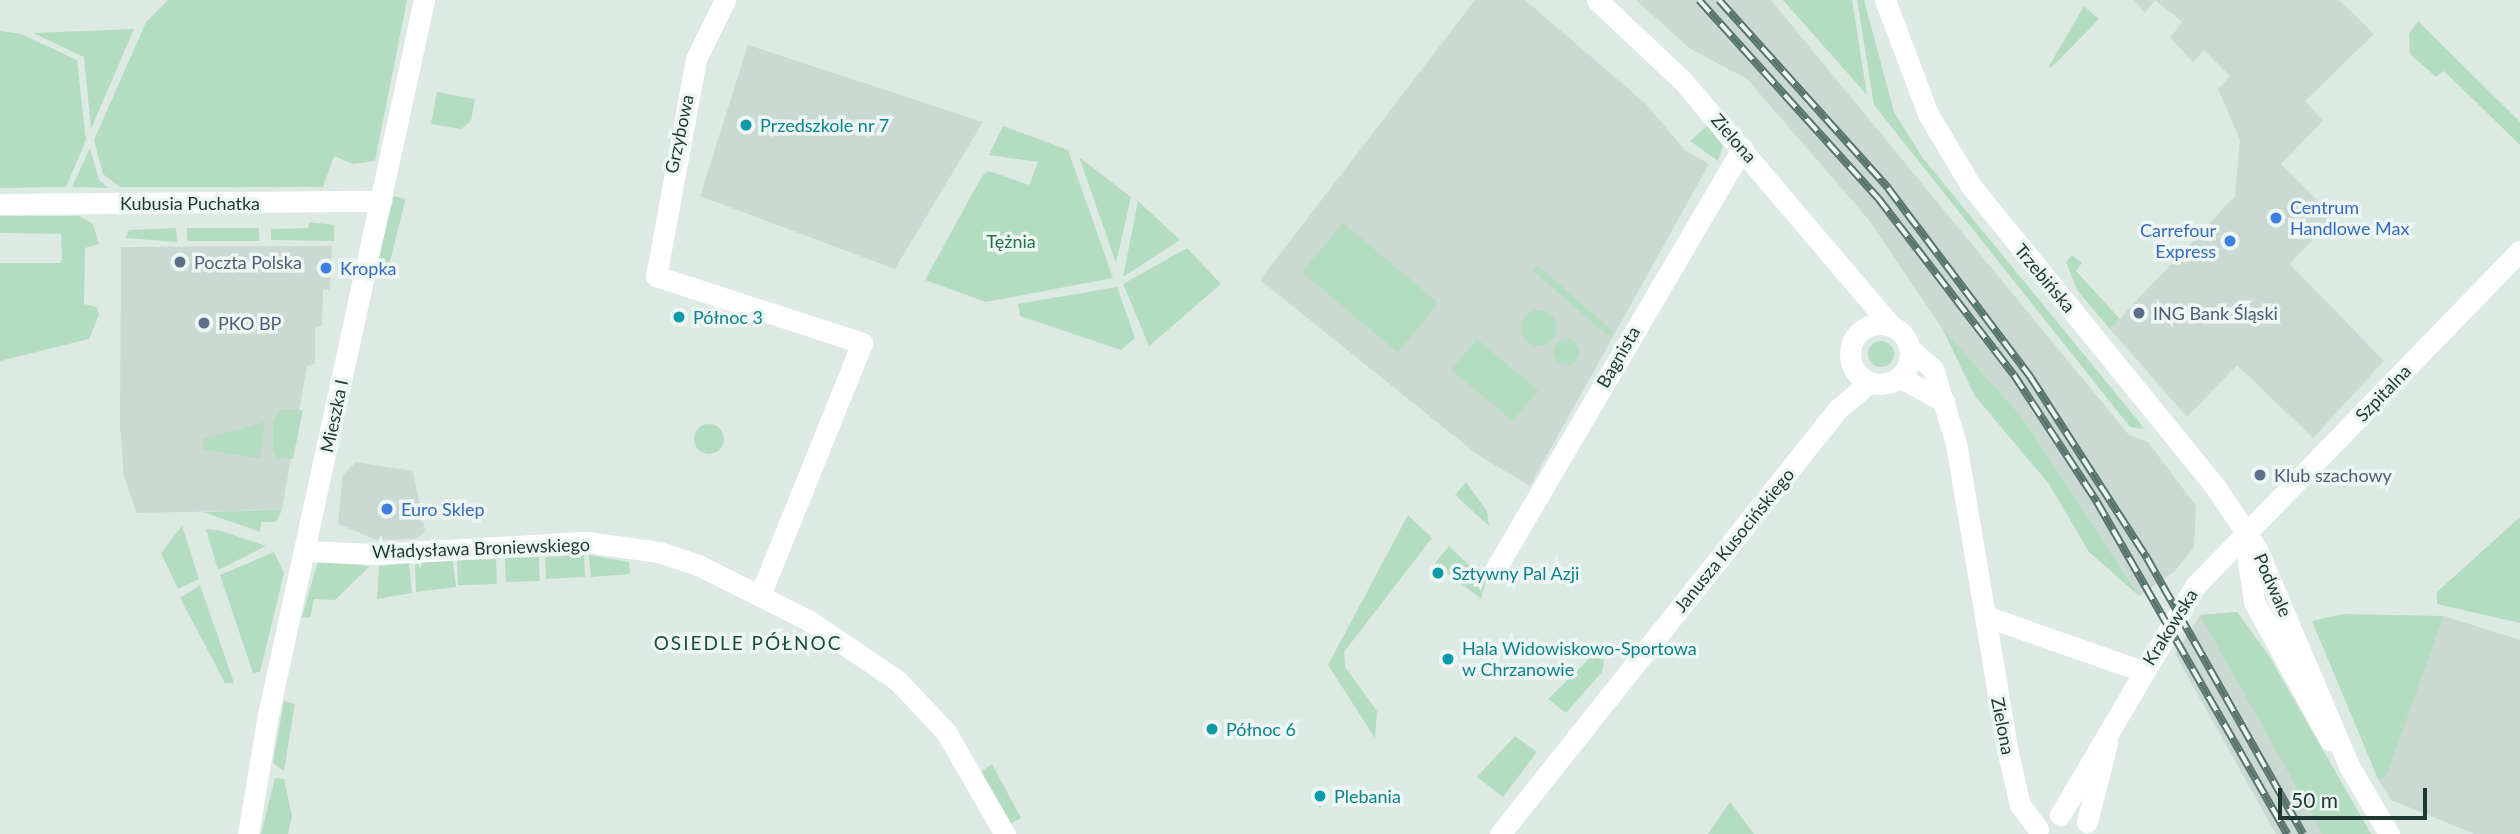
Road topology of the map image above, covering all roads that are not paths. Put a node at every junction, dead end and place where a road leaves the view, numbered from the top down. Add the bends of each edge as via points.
1 (424, 0) edge
2 (725, 0) edge
3 (1597, 0) edge
4 (1885, 0) edge
5 (1742, 148) junction
6 (381, 201) junction
7 (0, 204) edge
8 (2520, 251) edge
9 (1858, 288) junction
10 (1891, 326) junction
11 (1859, 332) junction
12 (1910, 349) junction
13 (1851, 361) junction
14 (1886, 380) junction
15 (1944, 402) junction
16 (1837, 410) junction
17 (2244, 532) junction
18 (304, 551) junction
19 (1496, 568) dead end
20 (760, 596) junction
21 (1985, 615) junction
22 (2142, 671) junction
23 (2110, 731) junction
24 (2060, 815) junction
25 (2091, 828) edge
26 (2037, 832) edge
27 (248, 834) edge
28 (1005, 834) edge
29 (1500, 834) edge
30 (2389, 834) edge

1 - 6 street, Mieszka I
2 - 20 street, Grzybowa via 696,59 656,276 862,343
3 - 5 street, Zielona via 1656,52
4 - 17 street, Trzebińska via 1927,114 1971,186 2216,488
5 - 9 street, Zielona
5 - 19 street, Bagnista
6 - 7 street, Kubusia Puchatka
6 - 18 street, Mieszka I
8 - 17 street, Szpitalna
9 - 10 street, Zielona
9 - 11 street
10 - 11 street
10 - 12 street, Zielona
11 - 13 street, Janusza Kusocińskiego
12 - 14 street
12 - 15 street, Zielona via 1933,369
13 - 14 street
13 - 16 street, Janusza Kusocińskiego
14 - 15 street
14 - 16 street, Janusza Kusocińskiego
15 - 21 street, Zielona
16 - 29 street, Janusza Kusocińskiego
17 - 22 street, Krakowska via 2195,586
17 - 30 street, Podwale via 2245,577 2275,650
18 - 20 street, Władysława Broniewskiego via 376,554 587,541 659,552
18 - 27 street, Mieszka I
20 - 28 street, Władysława Broniewskiego via 866,656 921,702
21 - 22 street
21 - 26 street, Zielona via 2020,805
22 - 23 street, Krakowska
23 - 24 street, Krakowska
23 - 25 street, Krakowska
24 - 25 street
24 - 26 street

